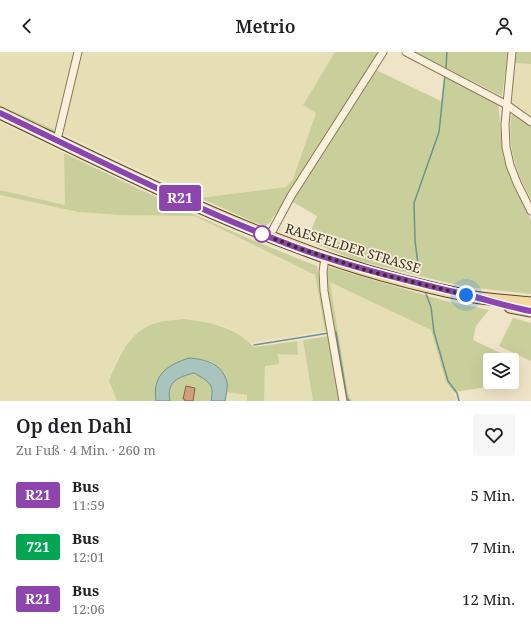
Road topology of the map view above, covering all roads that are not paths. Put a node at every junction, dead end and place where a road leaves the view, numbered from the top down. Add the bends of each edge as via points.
1 (78, 52) edge
2 (382, 52) edge
3 (406, 52) edge
4 (512, 52) edge
5 (507, 105) junction
6 (0, 113) edge
7 (531, 122) edge
8 (57, 140) junction
9 (531, 211) edge
10 (269, 237) junction
11 (325, 257) junction
12 (475, 297) junction
13 (531, 303) edge
14 (531, 311) edge
15 (343, 401) edge

1 - 8 street
2 - 10 street via 287,203
3 - 5 street
4 - 5 street
5 - 7 street
5 - 9 street via 505,135 508,156 517,183
6 - 8 main road, RAESFELDER STRASSE
8 - 10 main road, RAESFELDER STRASSE
10 - 11 main road, RAESFELDER STRASSE
11 - 12 main road, RAESFELDER STRASSE via 372,272
11 - 15 street via 324,291
12 - 13 main road, RAESFELDER STRASSE
12 - 14 main road

